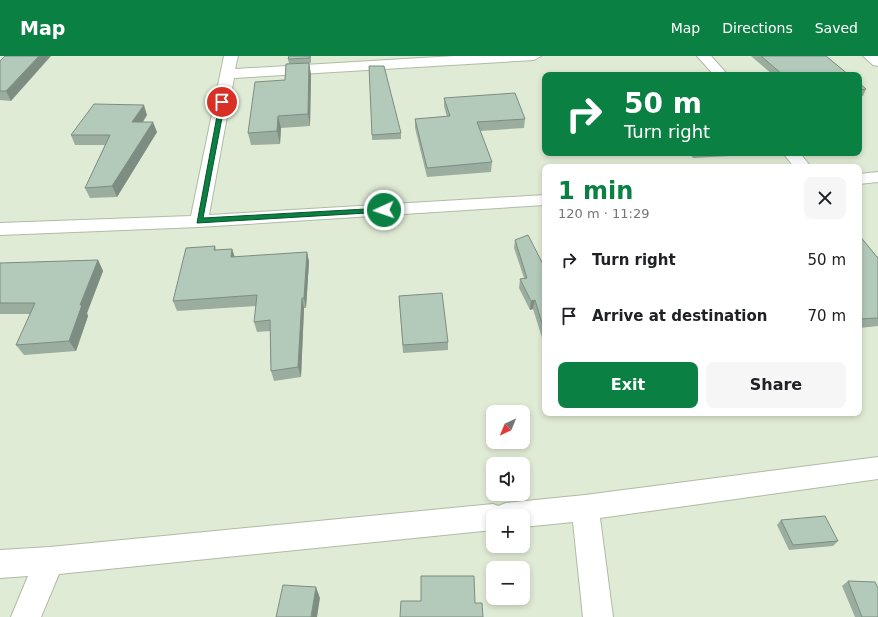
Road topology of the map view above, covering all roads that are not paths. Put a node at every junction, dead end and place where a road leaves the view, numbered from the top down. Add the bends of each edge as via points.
1 (230, 56) edge
2 (534, 56) edge
3 (704, 56) edge
4 (870, 56) edge
5 (466, 58) edge
6 (878, 62) edge
7 (718, 72) edge
8 (228, 74) junction
9 (794, 156) edge
10 (800, 164) edge
11 (878, 178) edge
12 (862, 179) edge
13 (542, 200) edge
14 (199, 221) junction
15 (0, 229) edge
16 (878, 468) edge
17 (585, 508) junction
18 (530, 514) edge
19 (486, 518) edge
20 (50, 561) junction
21 (0, 564) edge
22 (26, 617) edge
23 (598, 617) edge

1 - 8 street
2 - 5 street
3 - 7 street
4 - 6 street
5 - 8 street
8 - 14 street
9 - 10 street
11 - 12 street
13 - 14 street
14 - 15 street
16 - 17 street
17 - 18 street
17 - 23 street
19 - 20 street
20 - 21 street
20 - 22 street

